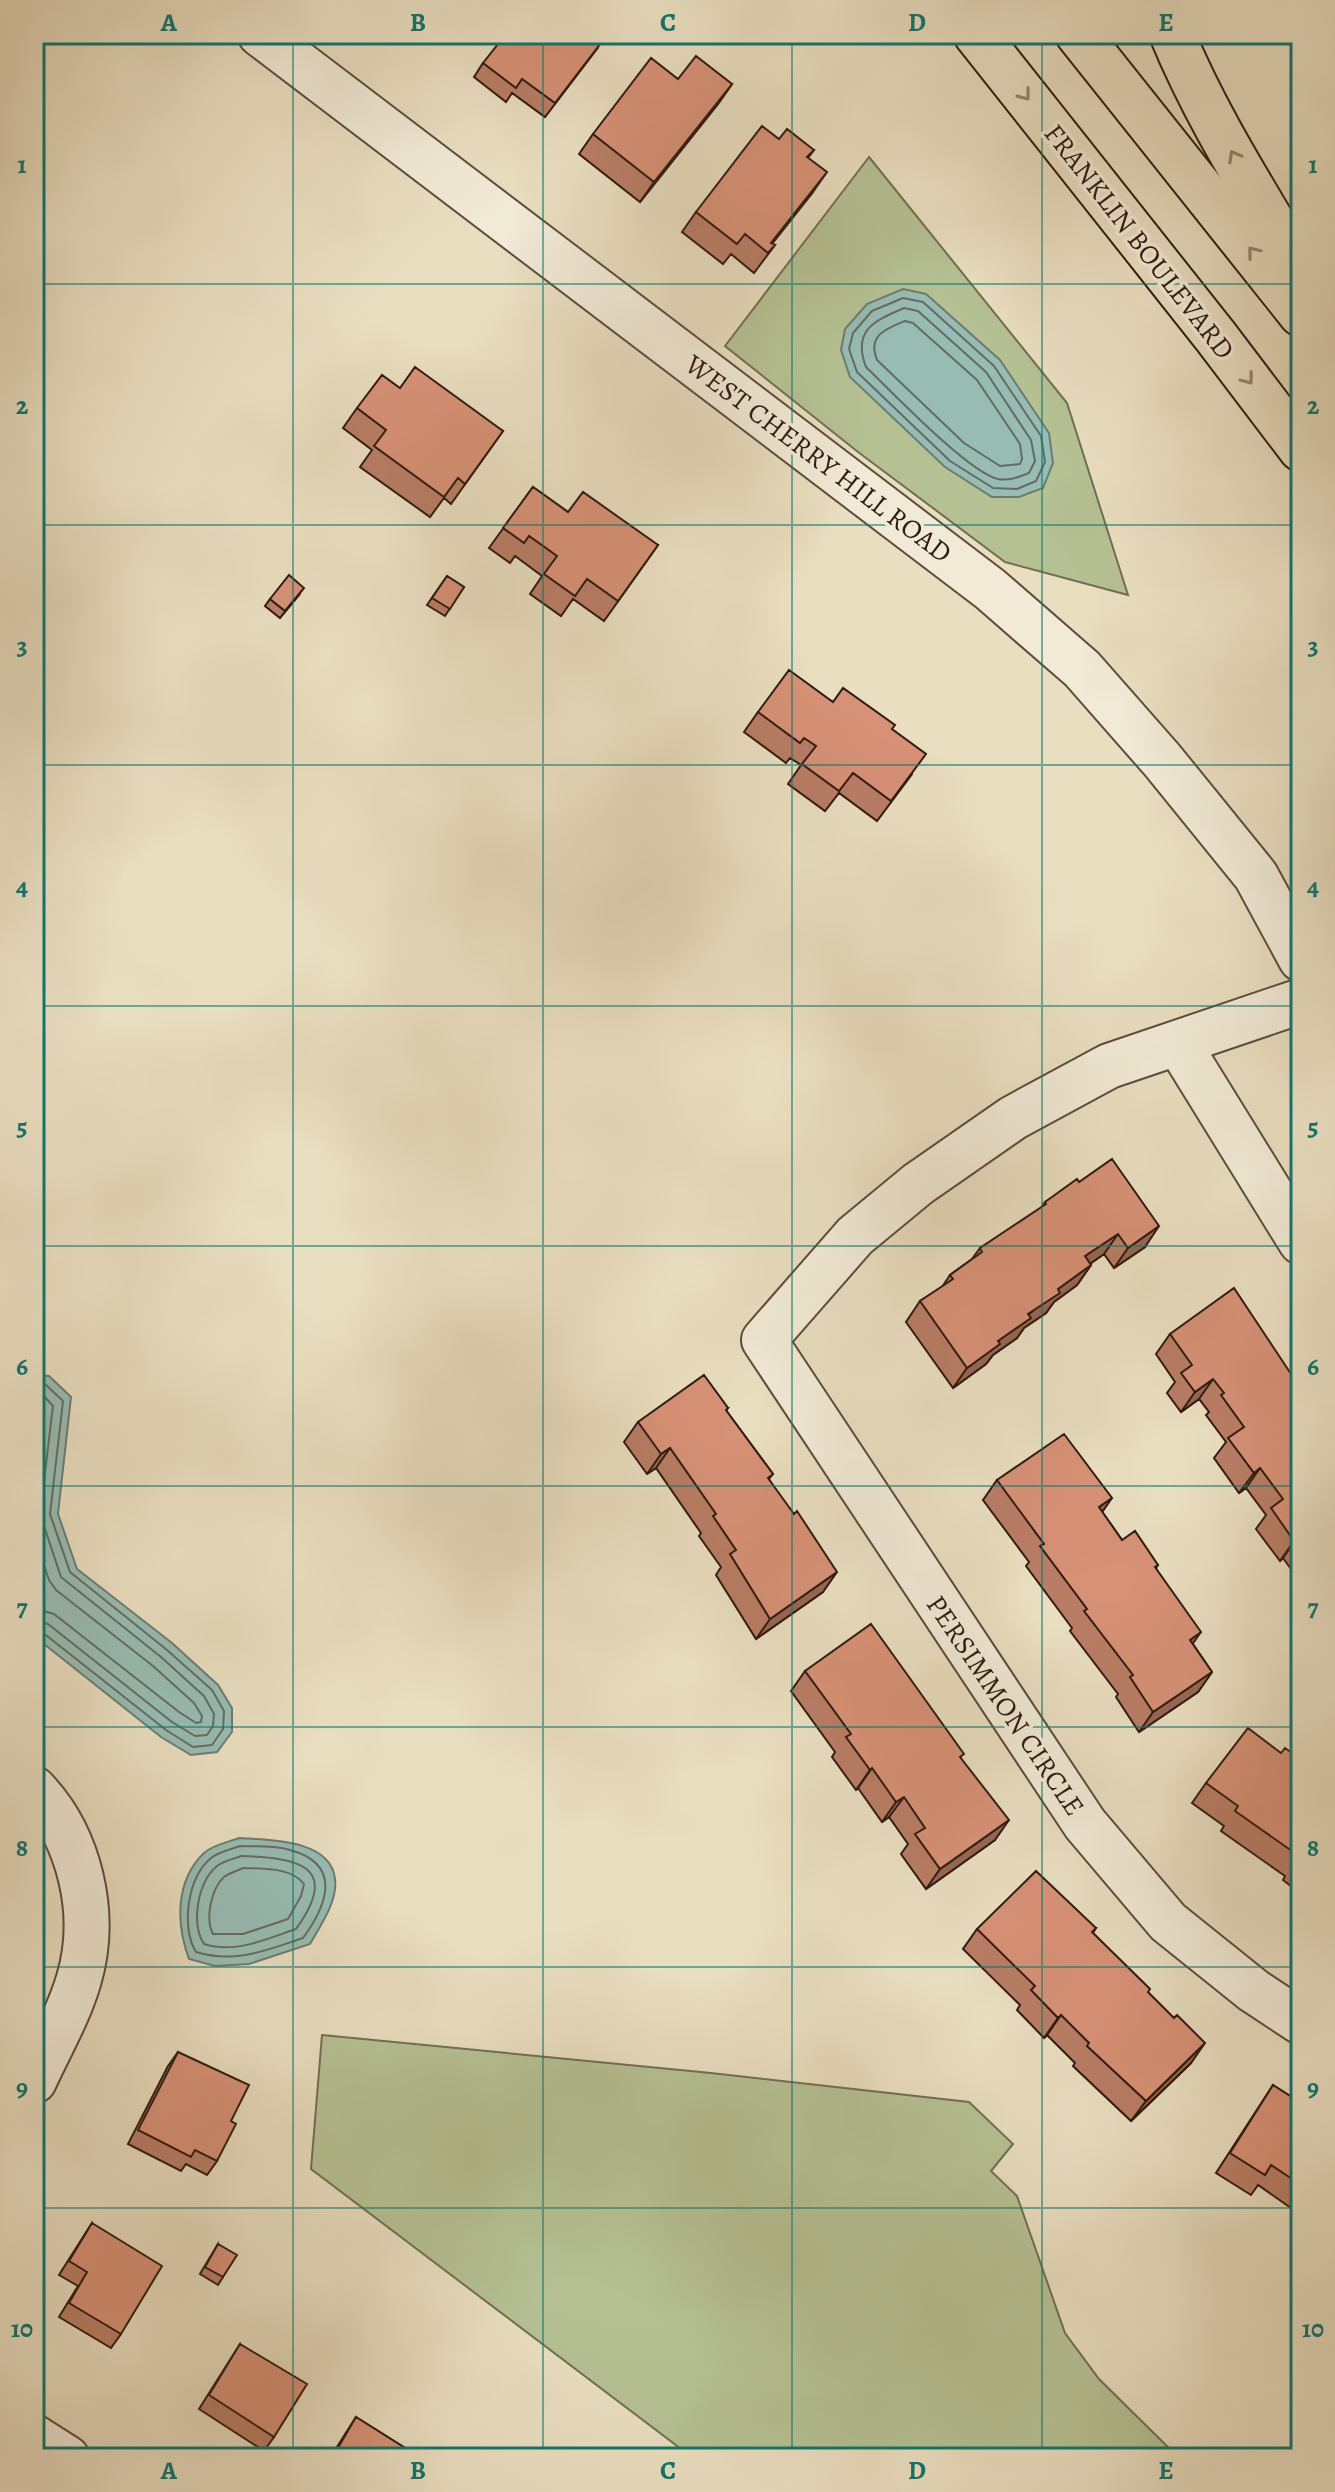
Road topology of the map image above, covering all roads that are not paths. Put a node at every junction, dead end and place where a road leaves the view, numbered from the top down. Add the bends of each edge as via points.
1 (260, 34) edge
2 (976, 34) edge
3 (1078, 34) edge
4 (1172, 34) edge
5 (1301, 271) edge
6 (1301, 314) edge
7 (1301, 449) edge
8 (1301, 959) edge
9 (1301, 1001) edge
10 (1178, 1043) junction
11 (1301, 1242) edge
12 (34, 1789) edge
13 (1301, 2022) edge
14 (34, 2081) edge
15 (34, 2437) edge
16 (67, 2458) edge

1 - 8 street, WEST CHERRY HILL ROAD via 943,552 1082,669 1256,876
2 -> 7 main road, FRANKLIN BOULEVARD
6 -> 3 main road
5 -> 4 main road via 1233,155
9 - 10 street
10 - 11 street
10 - 13 street, PERSIMMON CIRCLE via 1109,1066 1013,1118 918,1184 855,1236 764,1340 1085,1824 1168,1922
12 - 14 street via 51,1807 72,1847 85,1897 86,1933 79,1978
15 - 16 street

